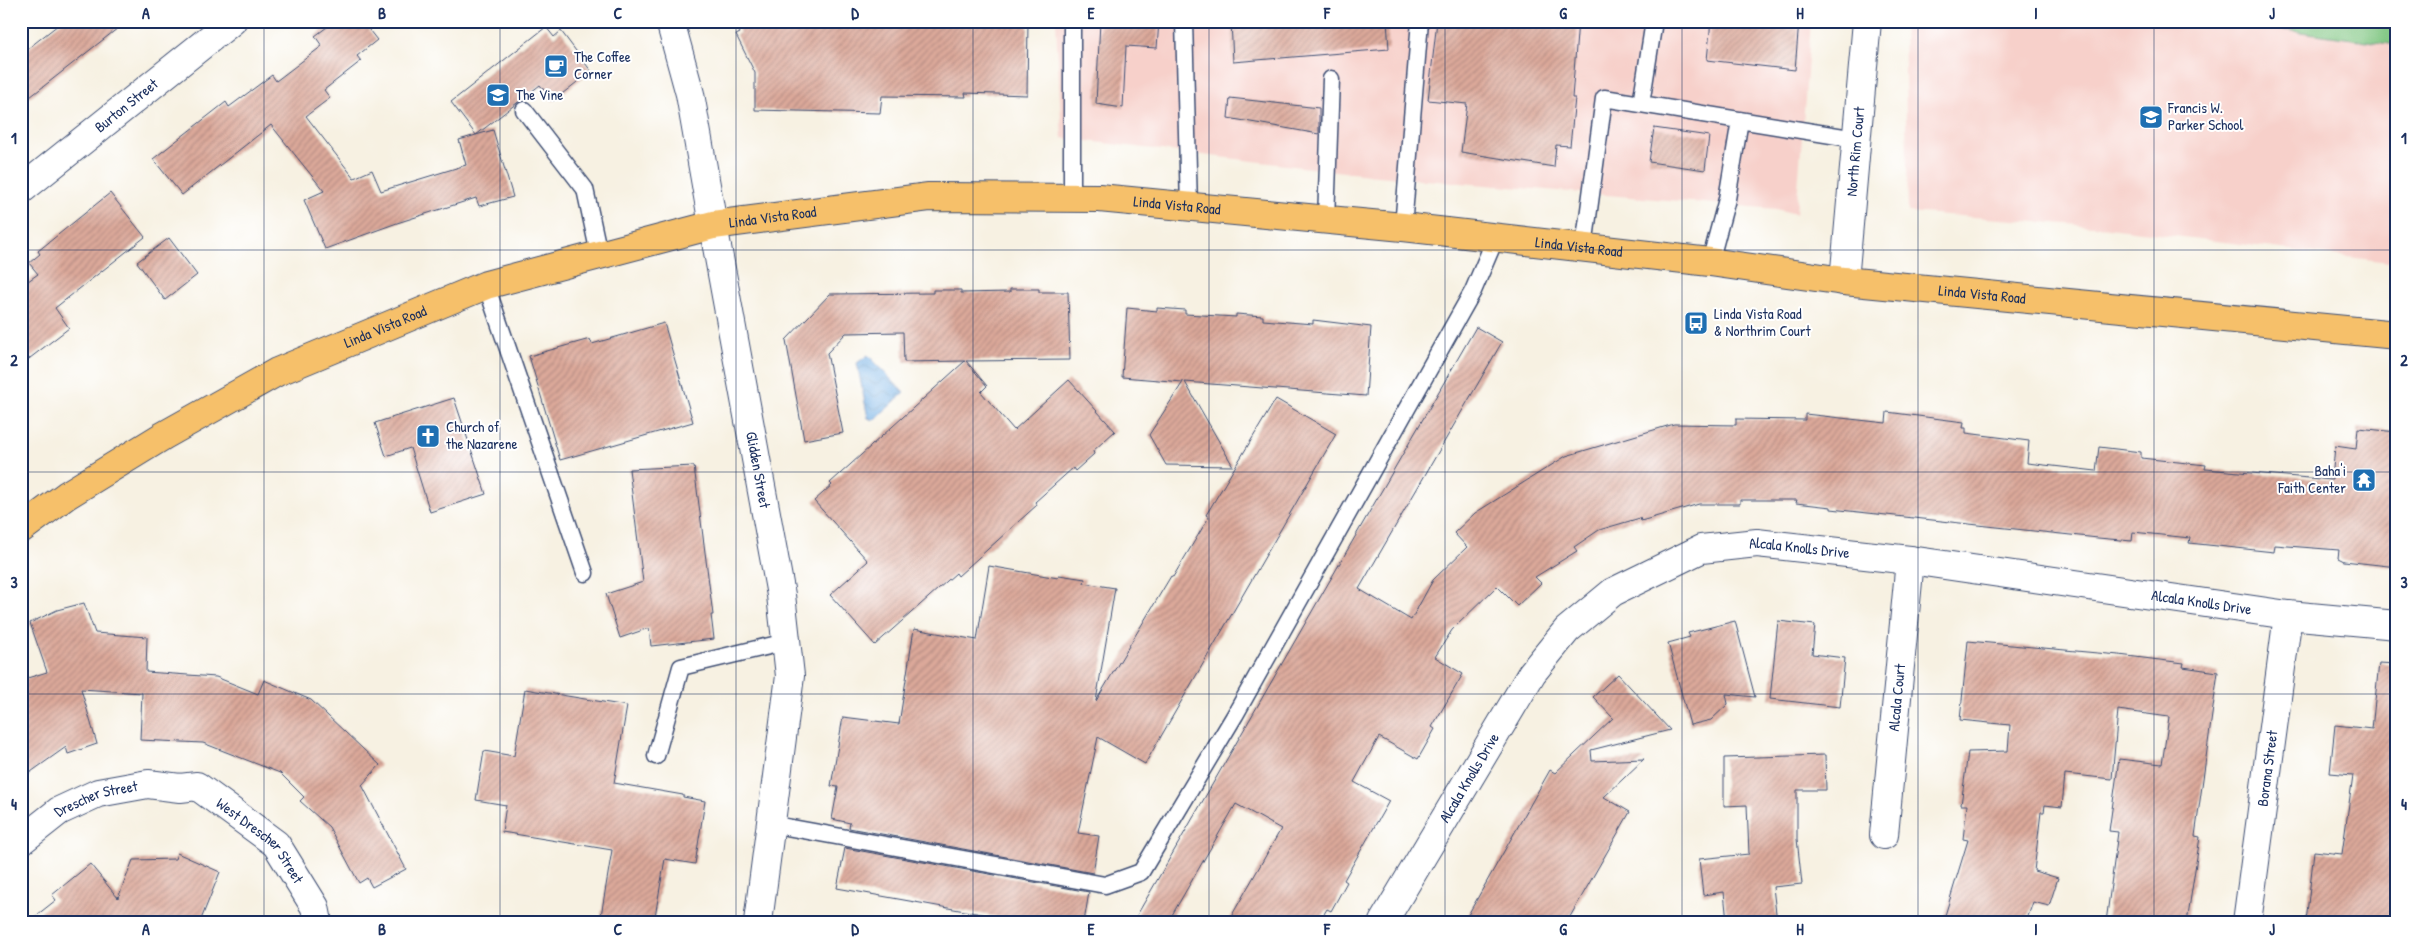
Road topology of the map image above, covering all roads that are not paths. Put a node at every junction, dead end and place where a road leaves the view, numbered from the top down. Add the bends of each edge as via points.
1 (232, 21) edge
2 (670, 21) edge
3 (1072, 21) edge
4 (1184, 21) edge
5 (1420, 21) edge
6 (1654, 21) edge
7 (1867, 21) edge
8 (1331, 79) dead end
9 (1641, 104) junction
10 (524, 110) dead end
11 (1740, 120) junction
12 (1856, 139) junction
13 (21, 190) edge
14 (1072, 198) junction
15 (1189, 207) junction
16 (1326, 220) junction
17 (713, 225) junction
18 (1403, 227) junction
19 (1496, 238) junction
20 (1584, 247) junction
21 (599, 254) junction
22 (1710, 262) junction
23 (1844, 281) junction
24 (486, 285) junction
25 (2397, 335) edge
26 (21, 528) edge
27 (1910, 560) junction
28 (585, 573) dead end
29 (2288, 614) junction
30 (2397, 625) edge
31 (786, 642) junction
32 (656, 756) dead end
33 (180, 788) joint
34 (770, 824) junction
35 (1884, 835) dead end
36 (21, 841) edge
37 (318, 922) edge
38 (758, 922) edge
39 (1383, 922) edge
40 (2247, 922) edge

1 - 13 street, Burton Street
2 - 17 street, Glidden Street via 690,94
3 - 14 lane
4 - 15 lane
5 - 18 lane
6 - 9 lane
7 - 12 street, North Rim Court
8 - 16 lane
9 - 11 lane
9 - 20 lane via 1604,98
10 - 21 lane via 585,188
11 - 12 lane
11 - 22 lane via 1727,198
12 - 23 street, North Rim Court
14 - 15 main road, Linda Vista Road
14 - 17 main road, Linda Vista Road via 929,197
15 - 16 main road, Linda Vista Road
16 - 18 main road, Linda Vista Road
17 - 21 main road, Linda Vista Road
17 - 31 street, Glidden Street via 781,595
18 - 19 main road, Linda Vista Road
19 - 20 main road, Linda Vista Road
19 - 34 lane via 1456,323 1235,715 1141,872 1106,885
20 - 22 main road, Linda Vista Road
21 - 24 main road, Linda Vista Road
22 - 23 main road, Linda Vista Road
23 - 25 main road, Linda Vista Road
24 - 26 main road, Linda Vista Road via 276,372 163,436 67,495
24 - 28 lane
27 - 29 street, Alcala Knolls Drive
27 - 35 street, Alcala Court
27 - 39 street, Alcala Knolls Drive via 1757,543 1700,549 1613,592 1567,630 1532,673
29 - 30 street, Alcala Knolls Drive
29 - 40 street, Borana Street
31 - 32 lane via 681,667
31 - 34 street, Glidden Street via 790,676
33 - 36 street, Drescher Street via 148,784 98,793 58,811
33 - 37 street, West Drescher Street via 197,786 276,844 315,907
34 - 38 street, Glidden Street

